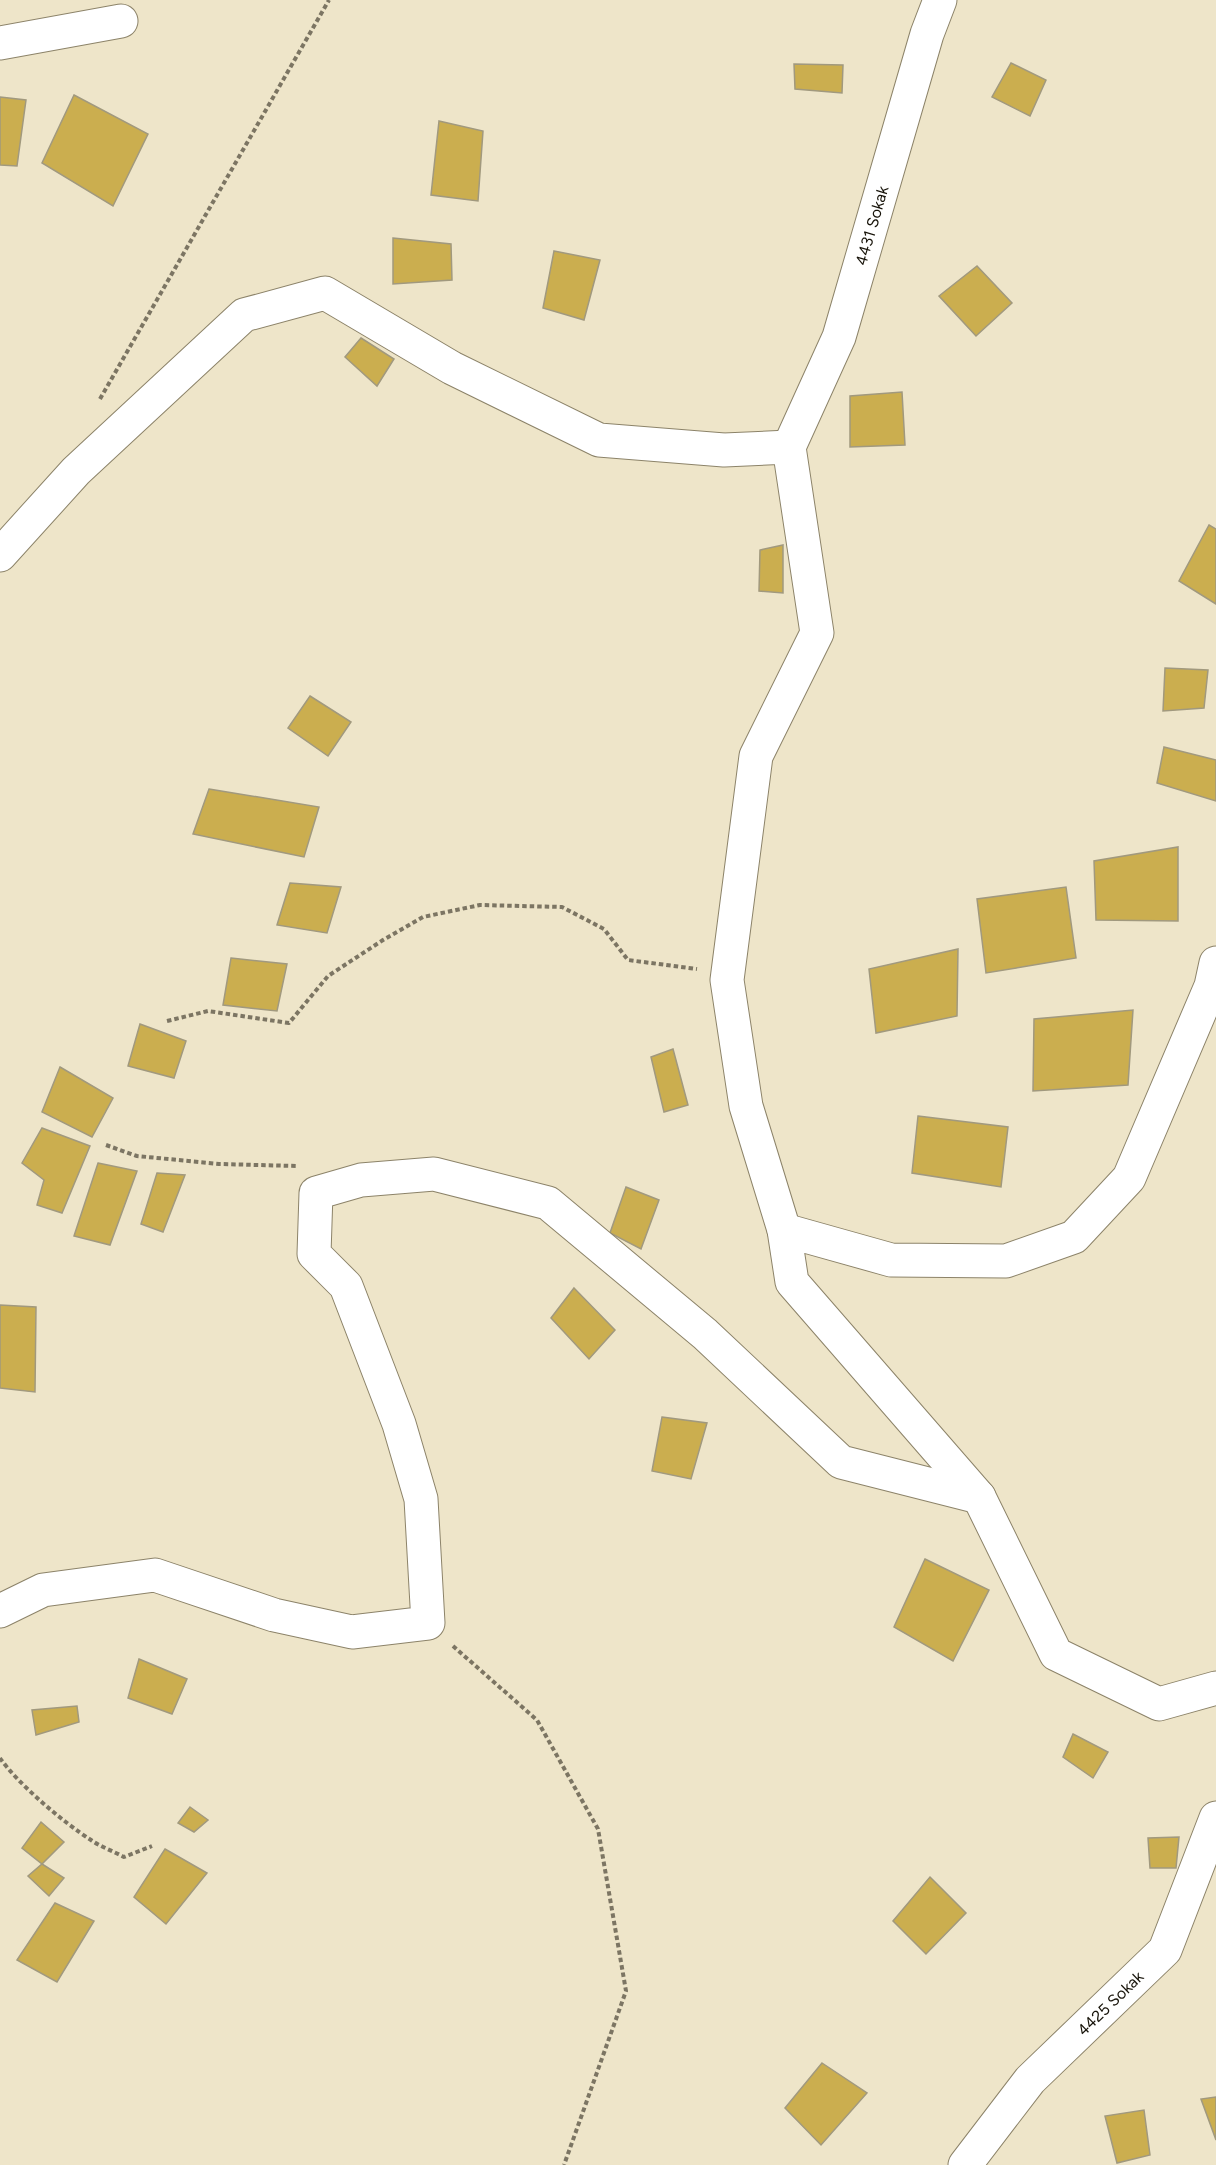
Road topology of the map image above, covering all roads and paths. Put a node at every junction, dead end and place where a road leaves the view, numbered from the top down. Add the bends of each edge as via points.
1 (329, 0) edge
2 (940, 0) edge
3 (121, 21) dead end
4 (0, 43) edge
5 (97, 405) dead end
6 (789, 447) junction
7 (0, 555) edge
8 (1216, 963) edge
9 (728, 974) junction
10 (167, 1021) dead end
11 (106, 1145) dead end
12 (316, 1193) junction
13 (784, 1230) junction
14 (979, 1497) junction
15 (0, 1611) edge
16 (428, 1623) junction
17 (1216, 1688) edge
18 (0, 1758) edge
19 (1216, 1818) edge
20 (152, 1846) dead end
21 (564, 2165) edge
22 (965, 2165) edge

1 - 5 path
2 - 6 street, 4431 Sokak via 838,337
3 - 4 street
6 - 7 street via 724,450 599,440 452,368 325,292 244,315 76,471
6 - 9 street via 817,633 756,756
8 - 13 street via 1210,986 1129,1178 1074,1237 1006,1261 891,1260
9 - 10 path via 628,960 604,929 562,907 480,905 423,917 383,940 328,976 289,1023 208,1011
9 - 13 street via 746,1107
11 - 12 path via 137,1156 219,1164 296,1165
12 - 14 street via 362,1180 434,1174 548,1203 705,1334 841,1462
12 - 16 street via 314,1254 346,1286 399,1424 421,1499
13 - 14 street via 792,1282
14 - 17 street via 1056,1654 1159,1704
15 - 16 street via 43,1590 155,1575 274,1615 352,1632
16 - 21 path via 537,1720 598,1829 626,1991
18 - 20 path via 38,1798 90,1840 124,1857
19 - 22 street, 4425 Sokak via 1164,1950 1029,2080

